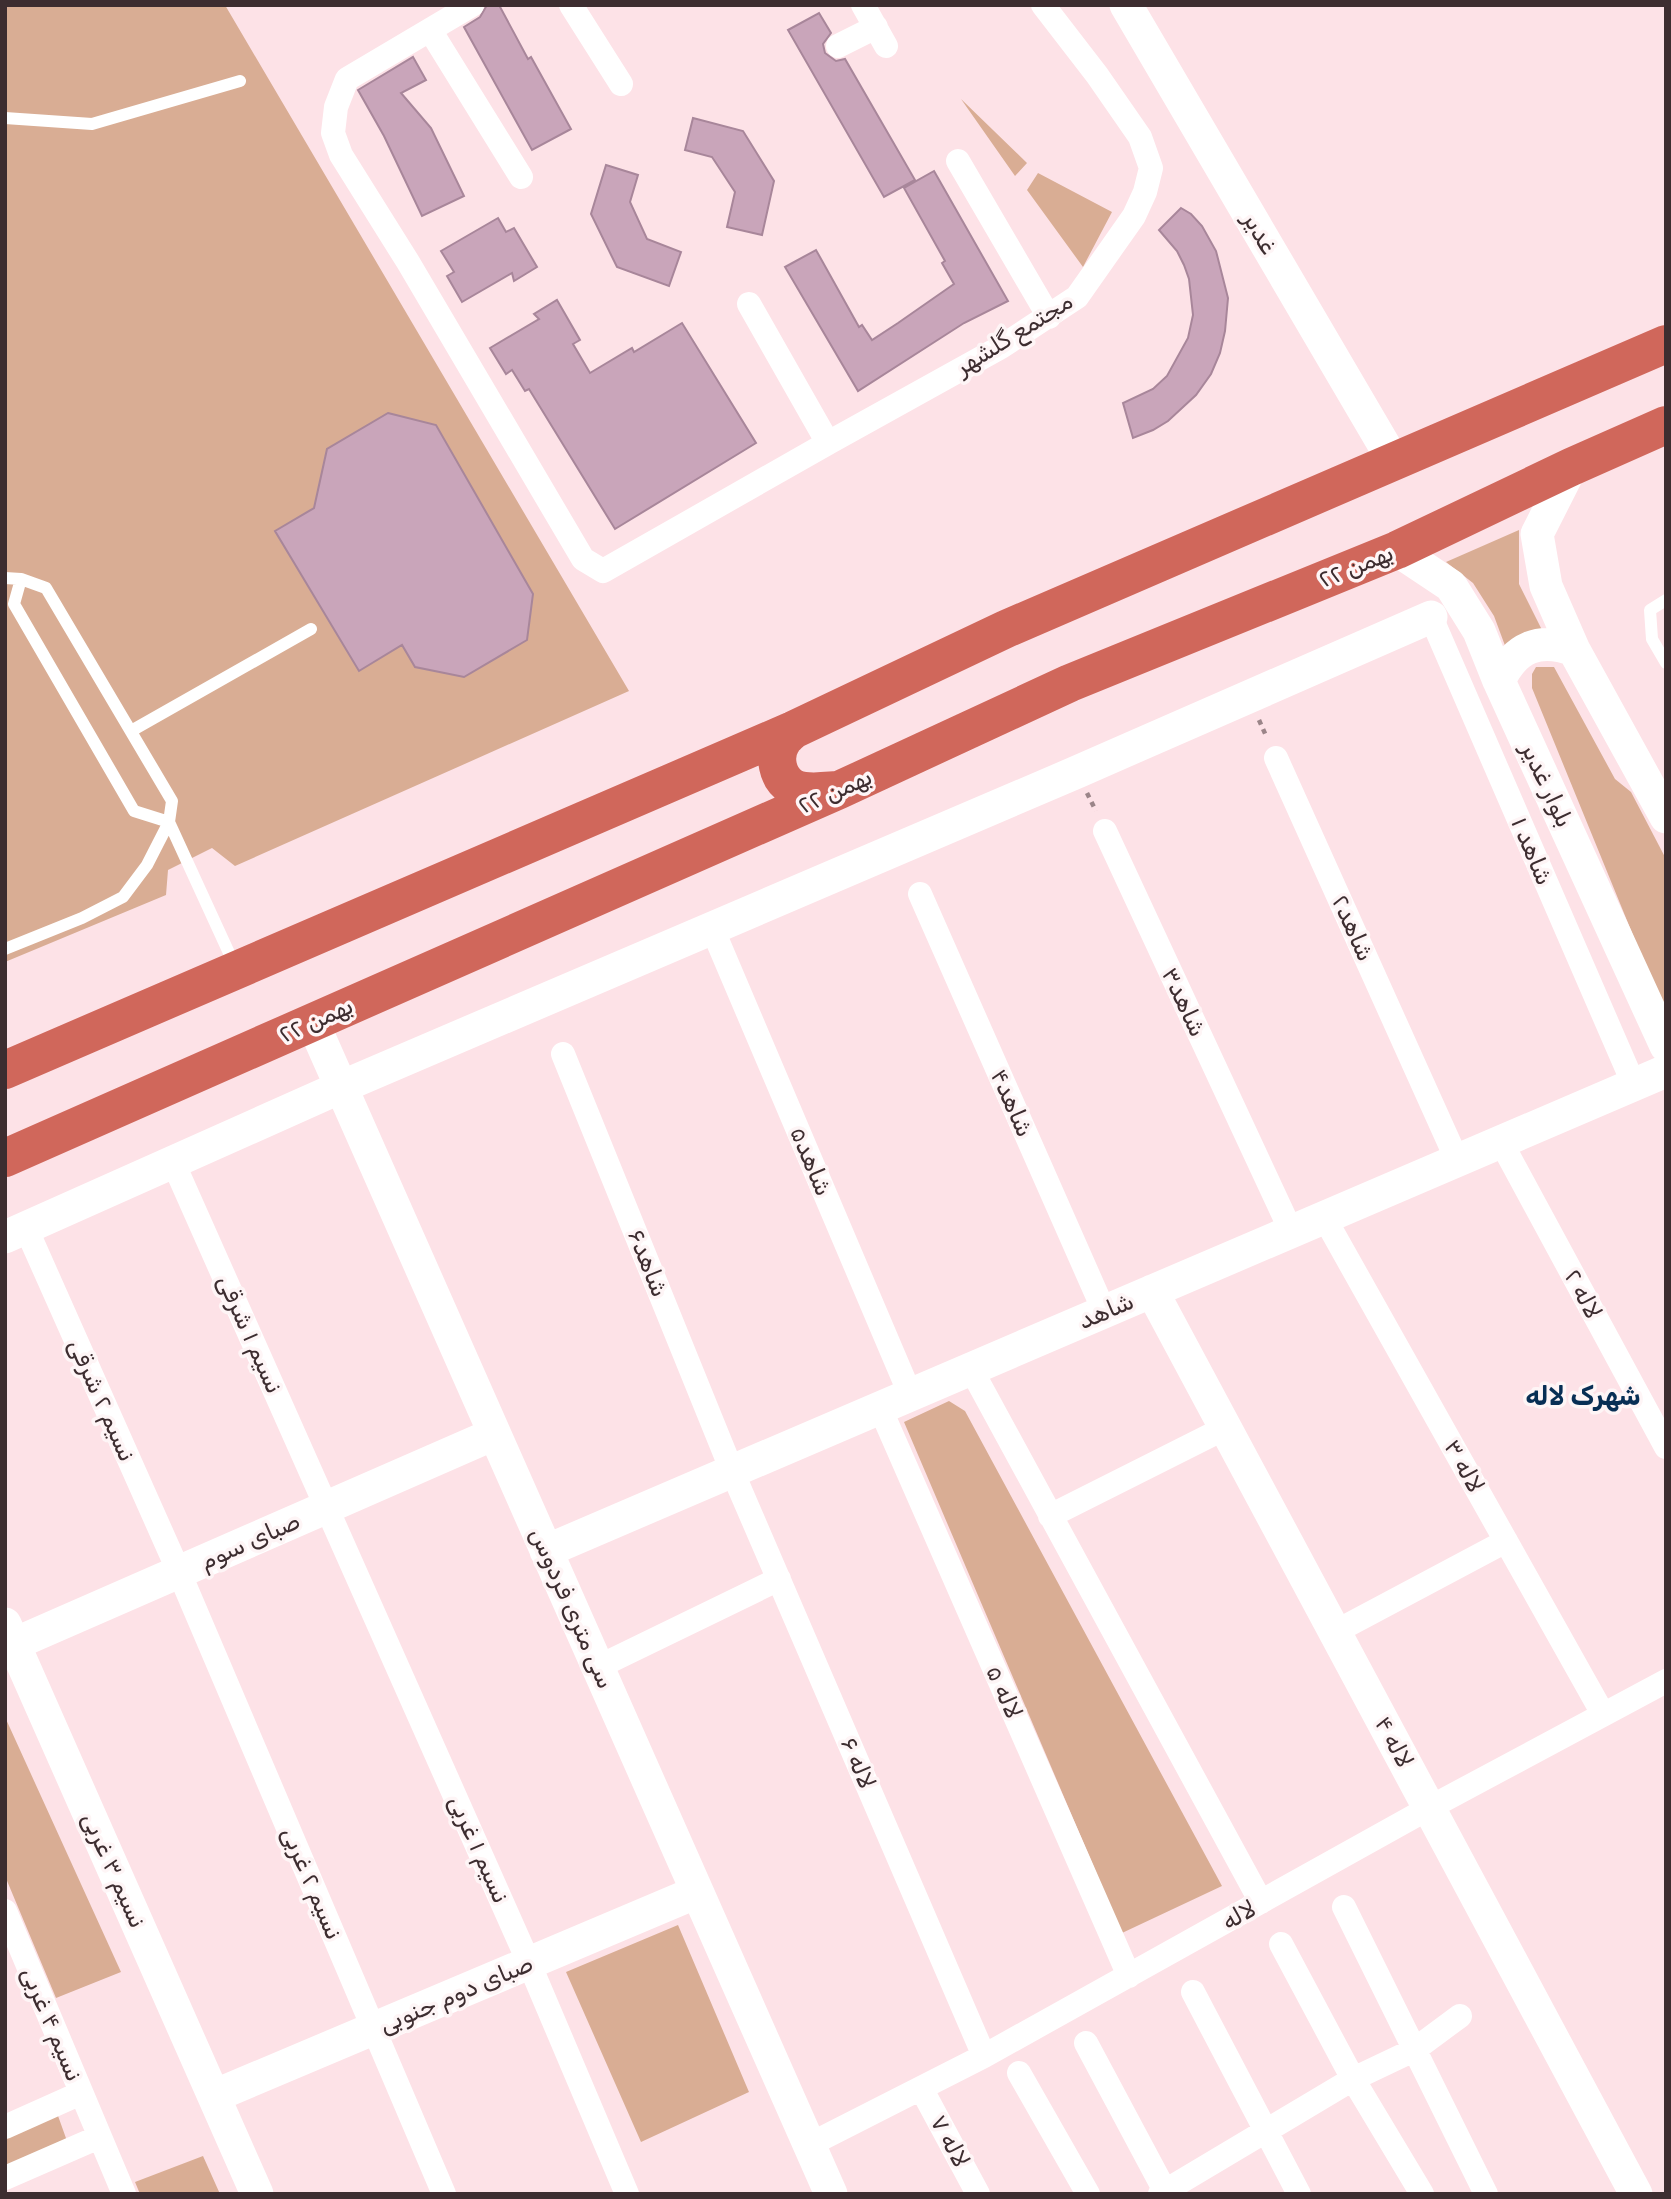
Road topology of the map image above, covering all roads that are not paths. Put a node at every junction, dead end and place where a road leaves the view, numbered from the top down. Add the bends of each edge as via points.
1 (472, 5) edge
2 (571, 5) edge
3 (863, 5) edge
4 (1126, 5) edge
5 (1044, 6) edge
6 (429, 16) edge
7 (838, 46) dead end
8 (240, 82) dead end
9 (621, 84) dead end
10 (5, 118) edge
11 (958, 161) dead end
12 (521, 177) dead end
13 (749, 304) dead end
14 (1049, 317) junction
15 (1666, 344) edge
16 (1666, 425) edge
17 (828, 443) junction
18 (1394, 462) junction
19 (1571, 467) junction
20 (1396, 550) junction
21 (5, 578) edge
22 (21, 579) junction
23 (1666, 600) edge
24 (1431, 617) joint
25 (311, 629) dead end
26 (1574, 650) junction
27 (1666, 663) edge
28 (1499, 681) junction
29 (793, 730) junction
30 (131, 731) junction
31 (1276, 758) road end
32 (839, 790) junction
33 (1666, 817) edge
34 (169, 822) junction
35 (1105, 831) road end
36 (920, 894) dead end
37 (712, 928) junction
38 (5, 949) edge
39 (237, 969) junction
40 (312, 1021) junction
41 (1666, 1046) edge
42 (563, 1054) dead end
43 (15, 1063) edge
44 (1666, 1071) edge
45 (1633, 1085) junction
46 (341, 1087) junction
47 (1501, 1142) junction
48 (5, 1158) edge
49 (1457, 1160) junction
50 (173, 1162) junction
51 (1324, 1217) junction
52 (1291, 1231) junction
53 (16, 1232) edge
54 (1152, 1291) junction
55 (1104, 1311) junction
56 (971, 1369) junction
57 (910, 1394) junction
58 (880, 1408) junction
59 (1225, 1428) junction
60 (495, 1434) junction
61 (1666, 1447) edge
62 (732, 1471) junction
63 (328, 1507) junction
64 (1050, 1516) junction
65 (1506, 1541) junction
66 (546, 1550) junction
67 (179, 1572) junction
68 (779, 1579) junction
69 (1335, 1632) junction
70 (8, 1639) edge
71 (598, 1667) junction
72 (1666, 1681) edge
73 (1603, 1714) junction
74 (1429, 1808) junction
75 (697, 1892) junction
76 (1261, 1902) junction
77 (1344, 1907) dead end
78 (5, 1910) edge
79 (1281, 1944) dead end
80 (529, 1963) junction
81 (1129, 1976) junction
82 (1193, 1992) dead end
83 (1460, 2016) dead end
84 (374, 2028) junction
85 (1086, 2043) dead end
86 (1414, 2050) junction
87 (984, 2056) junction
88 (1019, 2073) dead end
89 (1353, 2079) junction
90 (921, 2088) junction
91 (81, 2094) junction
92 (214, 2096) junction
93 (5, 2127) edge
94 (1266, 2131) junction
95 (99, 2137) junction
96 (810, 2145) junction
97 (5, 2178) edge
98 (1163, 2192) edge
99 (124, 2194) edge
100 (257, 2194) edge
101 (444, 2194) edge
102 (627, 2194) edge
103 (831, 2194) edge
104 (978, 2194) edge
105 (1088, 2194) edge
106 (1299, 2194) edge
107 (1422, 2194) edge
108 (1486, 2194) edge
109 (1636, 2194) edge

1 - 6 street
2 - 9 street
3 - 7 street via 881,37
4 - 18 street, غدیر
5 - 14 street, مجتمع گلشهر via 1140,138 1151,168 1133,216 1077,297
6 - 12 street
6 - 17 street, مجتمع گلشهر via 347,79 336,107 333,133 341,156 583,559 603,572
8 - 10 lane via 92,124
11 - 14 street
13 - 17 street
14 - 17 street, مجتمع گلشهر
15 - 18 highway
16 - 19 highway, ۲۲ بهمن
18 - 29 highway via 1006,629
19 - 20 highway, ۲۲ بهمن
19 - 26 street via 1537,534 1546,586
20 - 28 street, بلوار غدیر via 1451,586 1479,631
20 - 32 highway, ۲۲ بهمن via 1070,683
21 - 22 lane
22 - 30 lane via 46,588
22 - 34 lane via 14,604 134,811
23 - 27 lane via 1650,610 1652,639
24 - 37 street
24 - 45 street, شاهد ۱
25 - 30 lane
26 - 28 street via 1544,644 1529,648 1516,655
26 - 33 street
28 - 41 street, بلوار غدیر
29 - 32 highway via 777,757 779,773 792,787
29 - 39 highway
30 - 34 lane via 172,801
31 - 49 street, شاهد۲
32 - 40 highway, ۲۲ بهمن
34 - 38 lane via 147,865 123,897
34 - 39 lane
35 - 52 street, شاهد۳
36 - 55 street, شاهد۴
37 - 46 street
37 - 57 street, شاهد۵
39 - 43 highway
40 - 46 street, سی متری فردوس
40 - 48 highway, ۲۲ بهمن
42 - 62 street, شاهد۶
44 - 45 street, شاهد
45 - 47 street, شاهد
46 - 50 street
46 - 60 street, سی متری فردوس
47 - 49 street, شاهد
47 - 61 street, لاله ۲
49 - 51 street, شاهد
50 - 53 street
50 - 63 street, نسیم ۱ شرقی
51 - 52 street, شاهد
51 - 65 street, لاله ۳
52 - 54 street, شاهد
53 - 67 street, نسیم ۲ شرقی
54 - 55 street, شاهد
54 - 59 street, لاله ۴
55 - 56 street, شاهد
56 - 57 street, شاهد
56 - 64 street
57 - 58 street, شاهد
58 - 62 street, شاهد
58 - 81 street, لاله ۵
59 - 64 street
59 - 69 street, لاله ۴
60 - 63 street, صبای سوم
60 - 66 street, سی متری فردوس
62 - 66 street, شاهد
62 - 68 street, لاله ۶
63 - 67 street, صبای سوم
63 - 80 street, نسیم ۱ غربی
64 - 76 street
65 - 69 street
65 - 73 street, لاله ۳
66 - 71 street, سی متری فردوس
67 - 70 street, صبای سوم
67 - 84 street, نسیم ۲ غربی
68 - 71 street
68 - 87 street, لاله ۶
69 - 74 street, لاله ۴
70 - 92 street, نسیم ۳ غربی
71 - 75 street, سی متری فردوس
72 - 73 street, لاله
73 - 74 street, لاله
74 - 76 street, لاله
74 - 109 street, لاله ۴
75 - 80 street, صبای دوم جنوبی
75 - 96 street, سی متری فردوس
76 - 81 street, لاله
77 - 86 street
78 - 91 street, نسیم ۴ غربی
79 - 89 street
80 - 84 street, صبای دوم جنوبی
80 - 102 street, نسیم ۱ غربی
81 - 87 street, لاله
82 - 94 street
83 - 86 street
84 - 92 street, صبای دوم جنوبی
84 - 101 street, نسیم ۲ غربی
85 - 98 street
86 - 89 street
86 - 108 street
87 - 90 street, لاله
88 - 105 street
89 - 94 street
89 - 107 street
90 - 96 street, لاله
90 - 104 street, لاله ۷
91 - 93 street
91 - 95 street, نسیم ۴ غربی
92 - 100 street, نسیم ۳ غربی
94 - 98 street
94 - 106 street
95 - 97 street
95 - 99 street, نسیم ۴ غربی
96 - 103 street, سی متری فردوس

